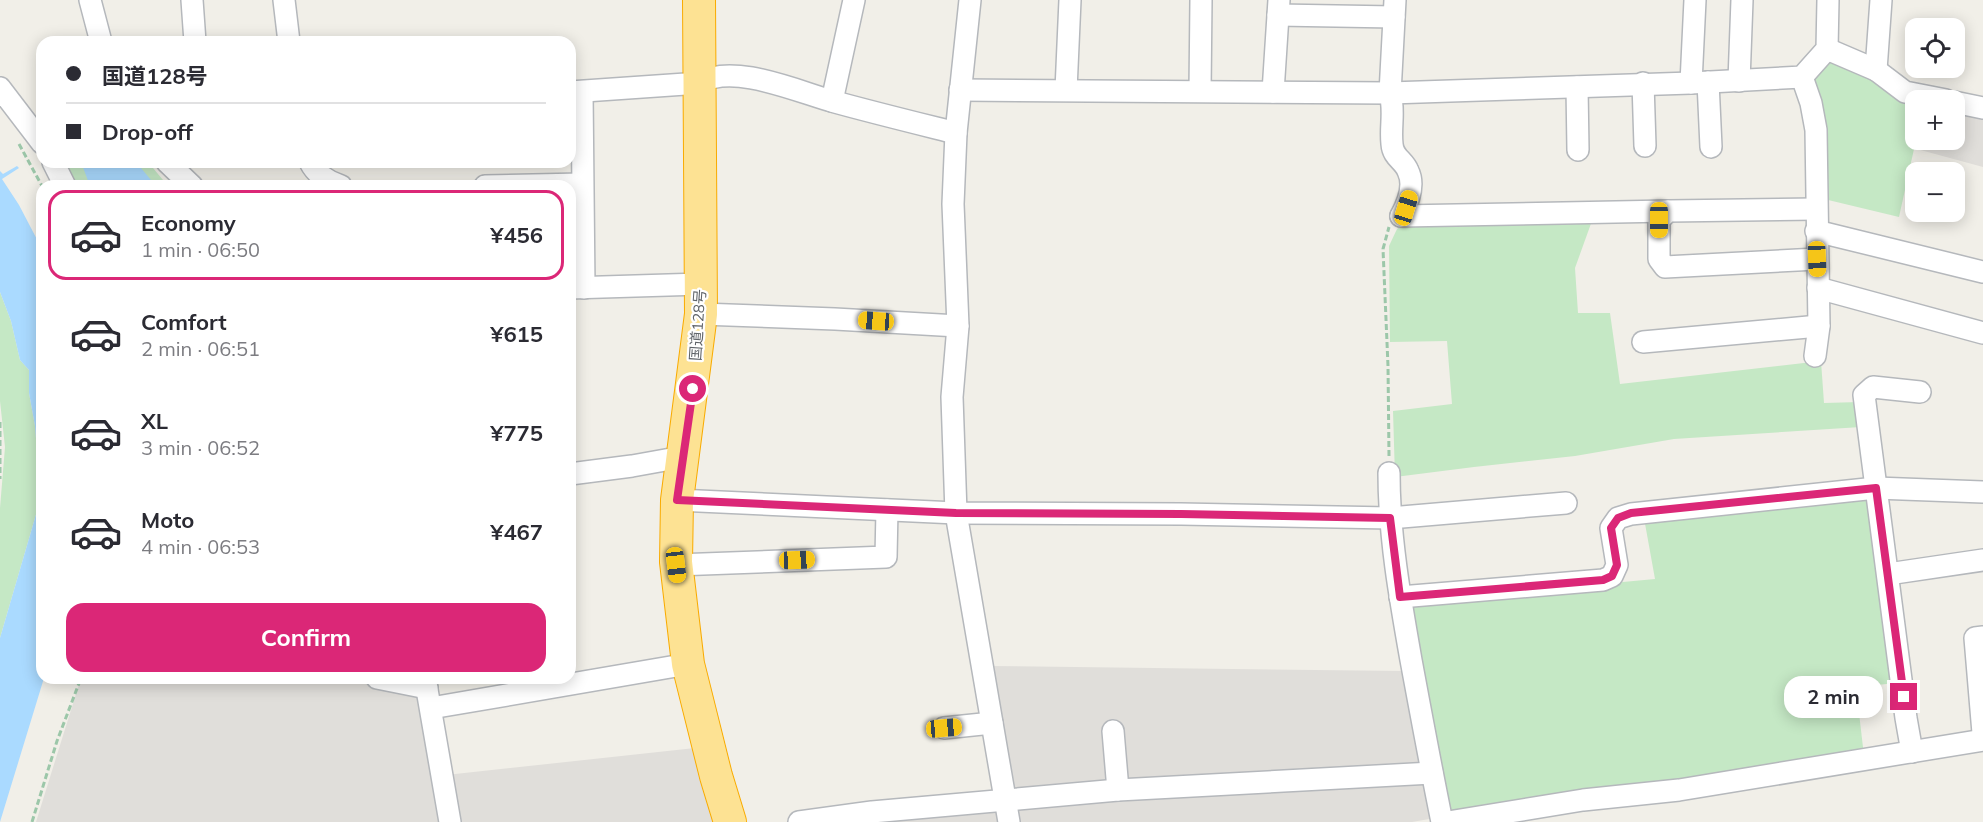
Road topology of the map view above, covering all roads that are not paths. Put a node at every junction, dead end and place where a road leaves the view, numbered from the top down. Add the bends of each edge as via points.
1 (90, 0) edge
2 (192, 0) edge
3 (284, 0) edge
4 (699, 0) edge
5 (854, 0) edge
6 (970, 0) edge
7 (1070, 0) edge
8 (1201, 0) edge
9 (1695, 0) edge
10 (1742, 0) edge
11 (1828, 0) edge
12 (1881, 0) edge
13 (1278, 8) edge
14 (1394, 9) edge
15 (99, 36) edge
16 (195, 36) edge
17 (288, 36) edge
18 (1827, 49) junction
19 (1876, 70) junction
20 (1802, 77) junction
21 (1739, 81) junction
22 (1700, 82) junction
23 (700, 83) junction
24 (1643, 83) junction
25 (1577, 87) junction
26 (0, 88) edge
27 (960, 90) junction
28 (1066, 90) junction
29 (1200, 91) junction
30 (576, 92) edge
31 (1273, 92) junction
32 (1905, 92) edge
33 (1390, 93) junction
34 (832, 101) junction
35 (1965, 104) edge
36 (1983, 108) edge
37 (956, 133) junction
38 (36, 135) edge
39 (1645, 146) dead end
40 (1711, 147) dead end
41 (1578, 150) dead end
42 (173, 168) edge
43 (186, 180) edge
44 (576, 184) edge
45 (582, 184) junction
46 (1816, 209) junction
47 (1668, 211) junction
48 (1816, 231) junction
49 (1817, 259) junction
50 (1983, 272) edge
51 (577, 288) edge
52 (1818, 288) junction
53 (701, 299) junction
54 (958, 326) junction
55 (1819, 326) junction
56 (1983, 333) edge
57 (1643, 342) dead end
58 (1815, 356) dead end
59 (1920, 392) dead end
60 (682, 457) junction
61 (576, 473) edge
62 (1389, 473) road end
63 (1876, 488) junction
64 (1983, 492) edge
65 (677, 500) junction
66 (1566, 502) dead end
67 (887, 510) junction
68 (956, 513) junction
69 (1390, 518) junction
70 (1983, 560) edge
71 (676, 565) junction
72 (1888, 574) junction
73 (1400, 597) junction
74 (1983, 637) edge
75 (688, 664) junction
76 (576, 676) edge
77 (401, 684) edge
78 (495, 684) edge
79 (428, 691) edge
80 (992, 723) junction
81 (944, 728) dead end
82 (1113, 731) dead end
83 (1983, 733) edge
84 (1983, 740) edge
85 (1912, 752) junction
86 (1432, 773) junction
87 (1118, 790) junction
88 (1006, 800) junction
89 (450, 822) edge
90 (730, 822) edge
91 (799, 822) edge
92 (1009, 822) edge
93 (1442, 822) edge
94 (1448, 822) edge

1 - 15 street
2 - 16 street
3 - 17 street
4 - 23 highway, 国道128号
5 - 34 street
6 - 27 street
7 - 28 street
8 - 29 street
9 - 22 street
10 - 21 street
11 - 18 street
12 - 19 street
13 - 14 street
13 - 31 street
14 - 33 street
18 - 19 street
18 - 20 street
19 - 32 street
20 - 21 street
20 - 46 street via 1816,130
21 - 22 street
22 - 24 street
22 - 40 street
23 - 30 street
23 - 34 street via 709,77 735,76 779,83
23 - 53 highway, 国道128号
24 - 25 street
24 - 39 street
25 - 33 street
25 - 41 street
26 - 38 street
27 - 28 street
27 - 37 street
28 - 29 street
29 - 31 street
30 - 45 street
31 - 33 street
33 - 47 street via 1394,106 1392,145 1408,171 1411,192 1401,216
34 - 37 street
35 - 36 street
37 - 54 street via 953,204
42 - 43 street
44 - 45 street
45 - 51 street
46 - 47 street
46 - 48 street
47 - 49 street via 1659,220 1659,259 1665,267
48 - 49 street
48 - 50 street
49 - 52 street
51 - 53 street
52 - 55 street
52 - 56 street
53 - 54 street via 835,318
53 - 60 highway, 国道128号
54 - 68 street via 952,398
55 - 57 street
55 - 58 street
59 - 63 street via 1873,387 1864,395
60 - 61 street
60 - 65 highway, 国道128号
62 - 69 street
63 - 64 street
63 - 72 street
63 - 73 street via 1631,513 1618,518 1611,528 1617,565 1612,576 1603,580
65 - 67 street
65 - 71 highway, 国道128号
66 - 69 street
67 - 68 street
67 - 71 street via 886,557
68 - 69 street
68 - 80 street
69 - 73 street
70 - 72 street
71 - 75 highway, 国道128号
72 - 85 street
73 - 86 street
74 - 83 street via 1975,638
75 - 76 street
75 - 90 highway, 国道128号
77 - 79 street
78 - 79 street
79 - 89 street
80 - 81 street
80 - 88 street
82 - 87 street
84 - 85 street
85 - 94 street
86 - 87 street
86 - 93 street
87 - 88 street
88 - 91 street
88 - 92 street

